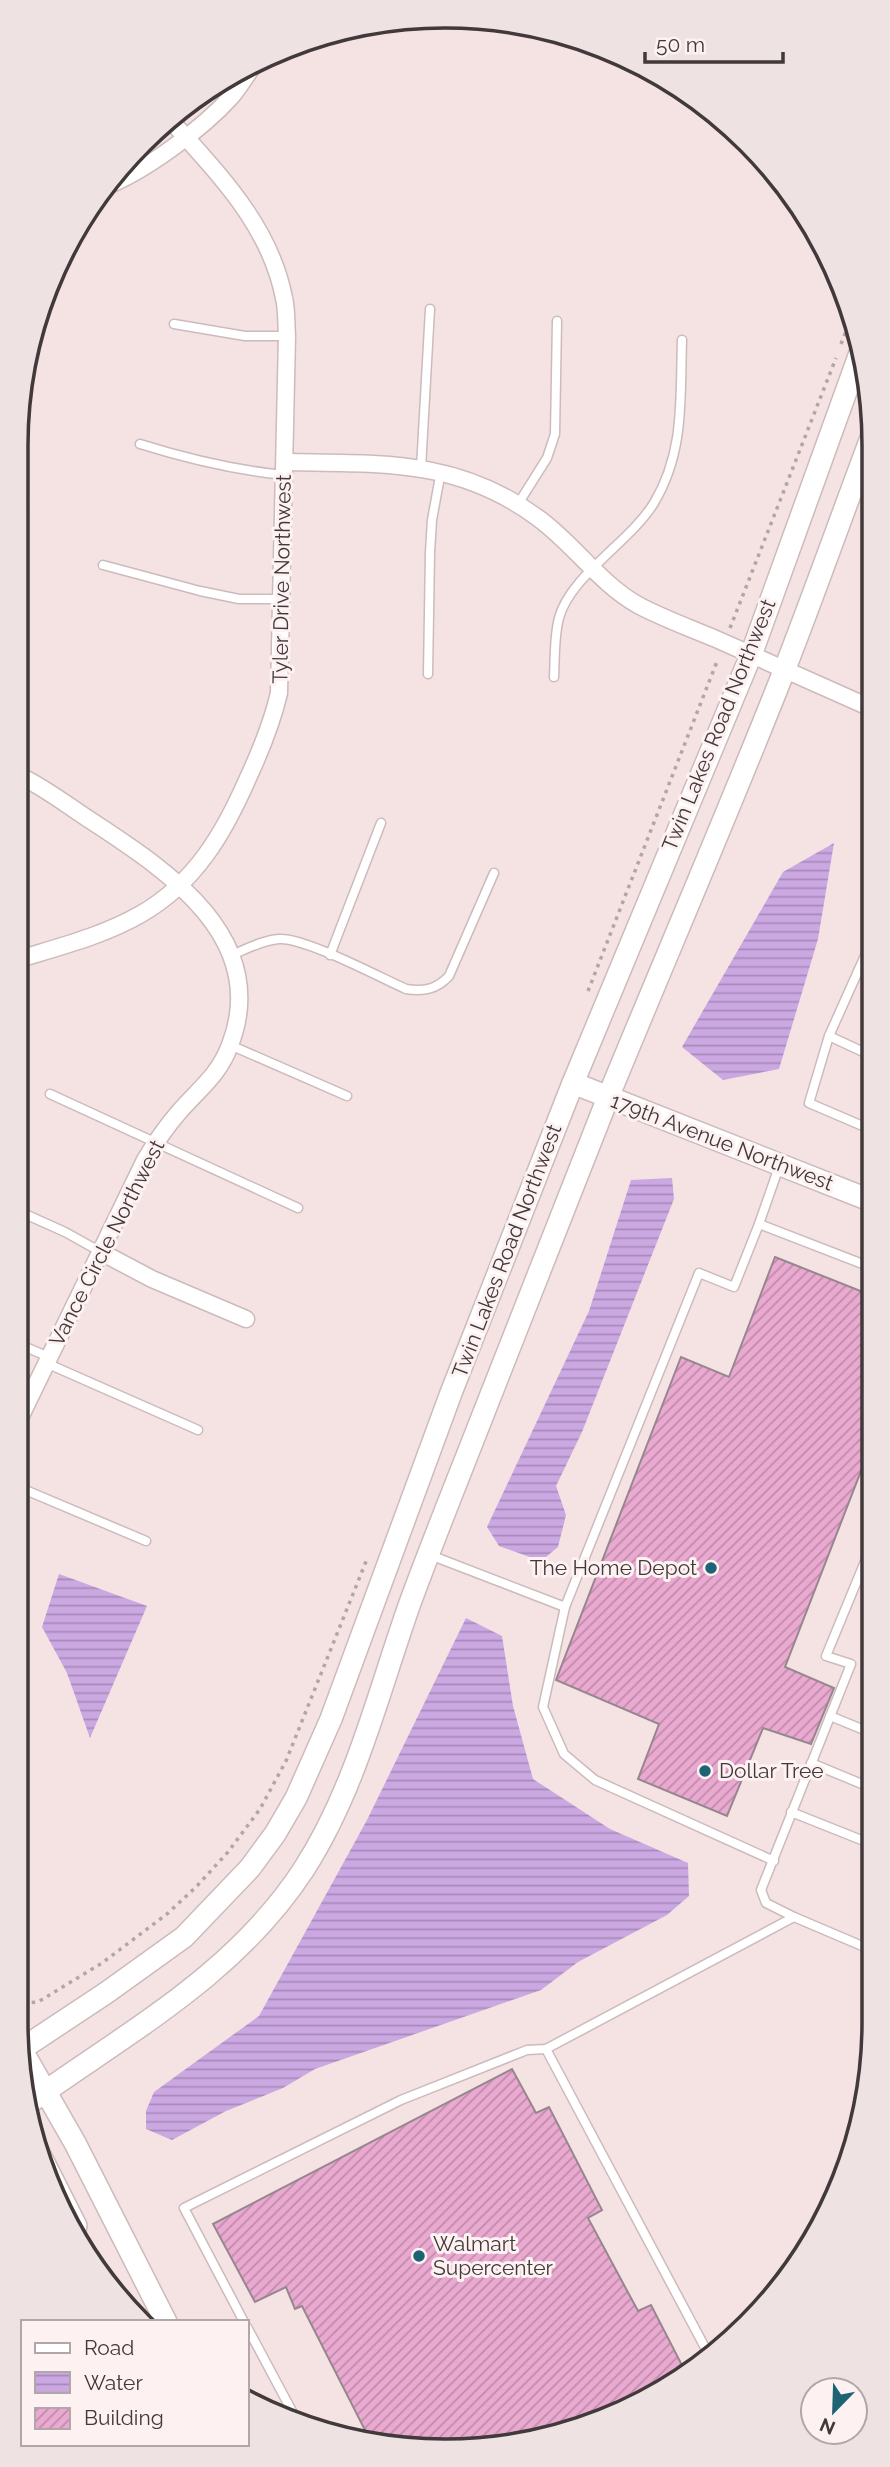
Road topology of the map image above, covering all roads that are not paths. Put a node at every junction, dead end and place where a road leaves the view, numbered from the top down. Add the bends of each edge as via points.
1 (242, 81) edge
2 (176, 126) edge
3 (185, 136) junction
4 (127, 175) edge
5 (430, 309) dead end
6 (557, 321) dead end
7 (174, 324) dead end
8 (287, 336) junction
9 (682, 340) dead end
10 (850, 349) edge
11 (140, 443) dead end
12 (862, 462) edge
13 (421, 467) junction
14 (285, 469) junction
15 (441, 471) junction
16 (518, 504) junction
17 (103, 565) dead end
18 (593, 570) junction
19 (283, 599) junction
20 (751, 654) junction
21 (784, 670) junction
22 (428, 674) dead end
23 (554, 677) dead end
24 (862, 704) edge
25 (28, 782) edge
26 (382, 824) dead end
27 (494, 873) dead end
28 (181, 886) junction
29 (232, 955) junction
30 (330, 955) junction
31 (28, 956) edge
32 (862, 962) edge
33 (829, 1036) junction
34 (230, 1045) junction
35 (862, 1051) edge
36 (573, 1083) junction
37 (50, 1094) dead end
38 (347, 1096) dead end
39 (608, 1098) junction
40 (862, 1126) edge
41 (155, 1144) junction
42 (780, 1164) junction
43 (862, 1197) edge
44 (298, 1208) dead end
45 (28, 1215) edge
46 (759, 1224) junction
47 (101, 1252) junction
48 (862, 1264) edge
49 (246, 1319) dead end
50 (28, 1349) edge
51 (48, 1360) junction
52 (28, 1401) edge
53 (198, 1430) dead end
54 (28, 1491) edge
55 (146, 1541) dead end
56 (430, 1555) junction
57 (862, 1569) edge
58 (565, 1608) junction
59 (830, 1716) junction
60 (862, 1729) edge
61 (811, 1763) junction
62 (862, 1784) edge
63 (792, 1812) junction
64 (862, 1839) edge
65 (774, 1861) junction
66 (793, 1917) junction
67 (862, 1946) edge
68 (29, 2043) edge
69 (546, 2049) junction
70 (37, 2097) edge
71 (165, 2320) edge
72 (243, 2320) edge
73 (248, 2329) edge
74 (705, 2348) edge
75 (291, 2409) edge

1 - 3 street via 212,116
2 - 3 street, Tyler Drive Northwest
3 - 4 street
3 - 8 street, Tyler Drive Northwest via 246,207 265,239 285,299
5 - 13 lane
6 - 16 lane via 555,434 547,458
7 - 8 lane via 245,336
8 - 14 street, Tyler Drive Northwest
9 - 18 lane via 679,432 668,472 642,520
10 - 20 street, Twin Lakes Road Northwest
11 - 14 lane via 242,471
12 - 21 street, Twin Lakes Road Northwest
13 - 14 street
13 - 15 street
14 - 19 street, Tyler Drive Northwest
15 - 16 street via 495,490
15 - 22 lane via 432,520
16 - 18 street
17 - 19 lane via 239,599
18 - 20 street via 641,606
18 - 23 lane via 566,600 559,617
19 - 28 street, Tyler Drive Northwest via 279,693 272,723 226,826
20 - 21 street
20 - 36 street, Twin Lakes Road Northwest
21 - 24 street
21 - 39 street, Twin Lakes Road Northwest
25 - 28 street, Vance Circle Northwest via 153,861
26 - 30 lane
27 - 30 lane via 449,975 439,986 423,991 406,989
28 - 29 street, Vance Circle Northwest via 221,934
28 - 31 street, Tyler Drive Northwest via 114,927
29 - 30 lane via 279,939 298,941
29 - 34 street, Vance Circle Northwest via 239,992
32 - 33 lane
33 - 35 lane
33 - 40 lane via 809,1103
34 - 38 lane
34 - 41 street, Vance Circle Northwest via 211,1081 182,1108
36 - 39 street, 179th Avenue Northwest
36 - 68 street, Twin Lakes Road Northwest via 442,1417 331,1719 296,1798 250,1868 184,1937
37 - 41 lane
39 - 42 street, 179th Avenue Northwest
39 - 56 street, Twin Lakes Road Northwest
41 - 44 lane
41 - 47 street, Vance Circle Northwest
42 - 43 street, 179th Avenue Northwest
42 - 46 lane
45 - 47 lane
46 - 48 lane
46 - 58 lane via 734,1287 699,1273
47 - 49 street
47 - 51 street, Vance Circle Northwest
50 - 51 lane
51 - 52 street, Vance Circle Northwest
51 - 53 lane
54 - 55 lane
56 - 58 lane
56 - 70 street, Twin Lakes Road Northwest via 361,1751 303,1870 251,1936 220,1966
57 - 59 lane via 826,1656 850,1664
58 - 65 lane via 543,1707 564,1754 595,1780
59 - 60 lane
59 - 61 lane
61 - 62 lane
61 - 63 lane
63 - 64 lane
63 - 65 lane
65 - 66 lane via 761,1891 766,1903
66 - 67 lane
66 - 69 lane
69 - 72 lane via 527,2050 401,2100 184,2208
69 - 74 lane
70 - 71 street via 75,2143
73 - 75 lane

